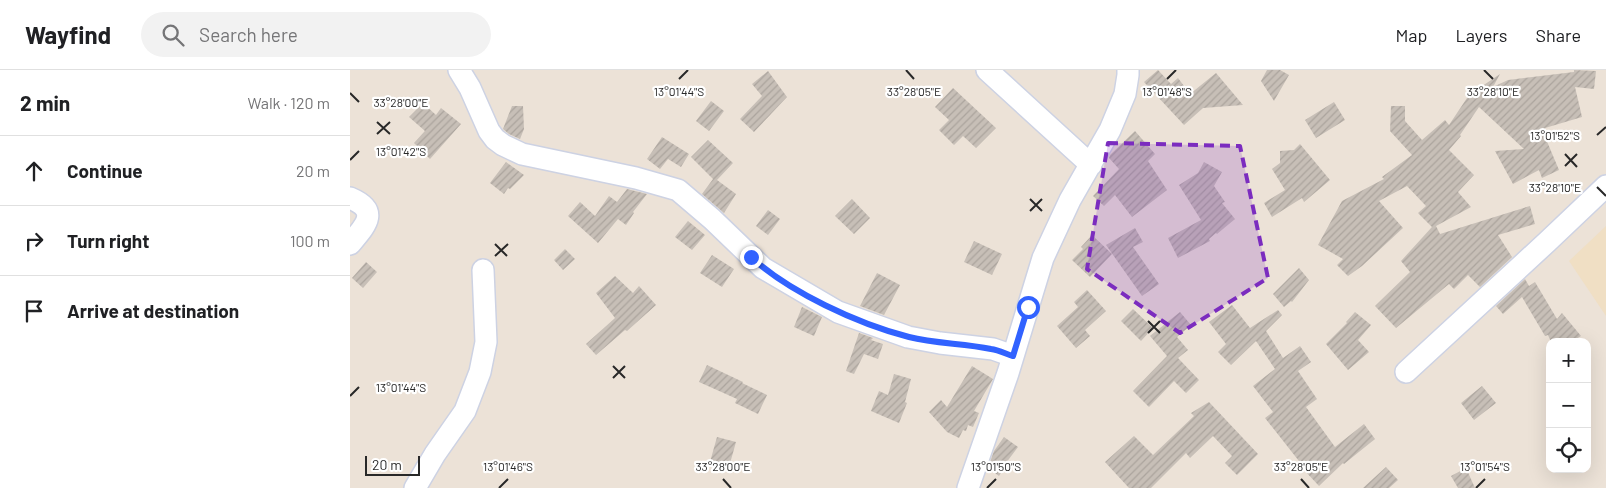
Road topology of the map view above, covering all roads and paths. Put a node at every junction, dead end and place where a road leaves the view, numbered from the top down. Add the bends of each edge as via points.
1 (458, 70) edge
2 (987, 70) edge
3 (1128, 70) edge
4 (1091, 164) junction
5 (1606, 186) edge
6 (350, 198) edge
7 (350, 244) edge
8 (483, 270) dead end
9 (1013, 356) junction
10 (1406, 372) dead end
11 (414, 488) edge
12 (968, 488) edge

1 - 9 street via 470,88 489,131 504,146 522,154 678,190 763,268 838,312 908,337 993,349
2 - 4 street
3 - 4 street via 1119,110
4 - 9 street via 1042,258
5 - 10 street
6 - 7 street via 364,206 368,215 366,224
8 - 11 street via 486,342 480,372 465,411
9 - 12 street

